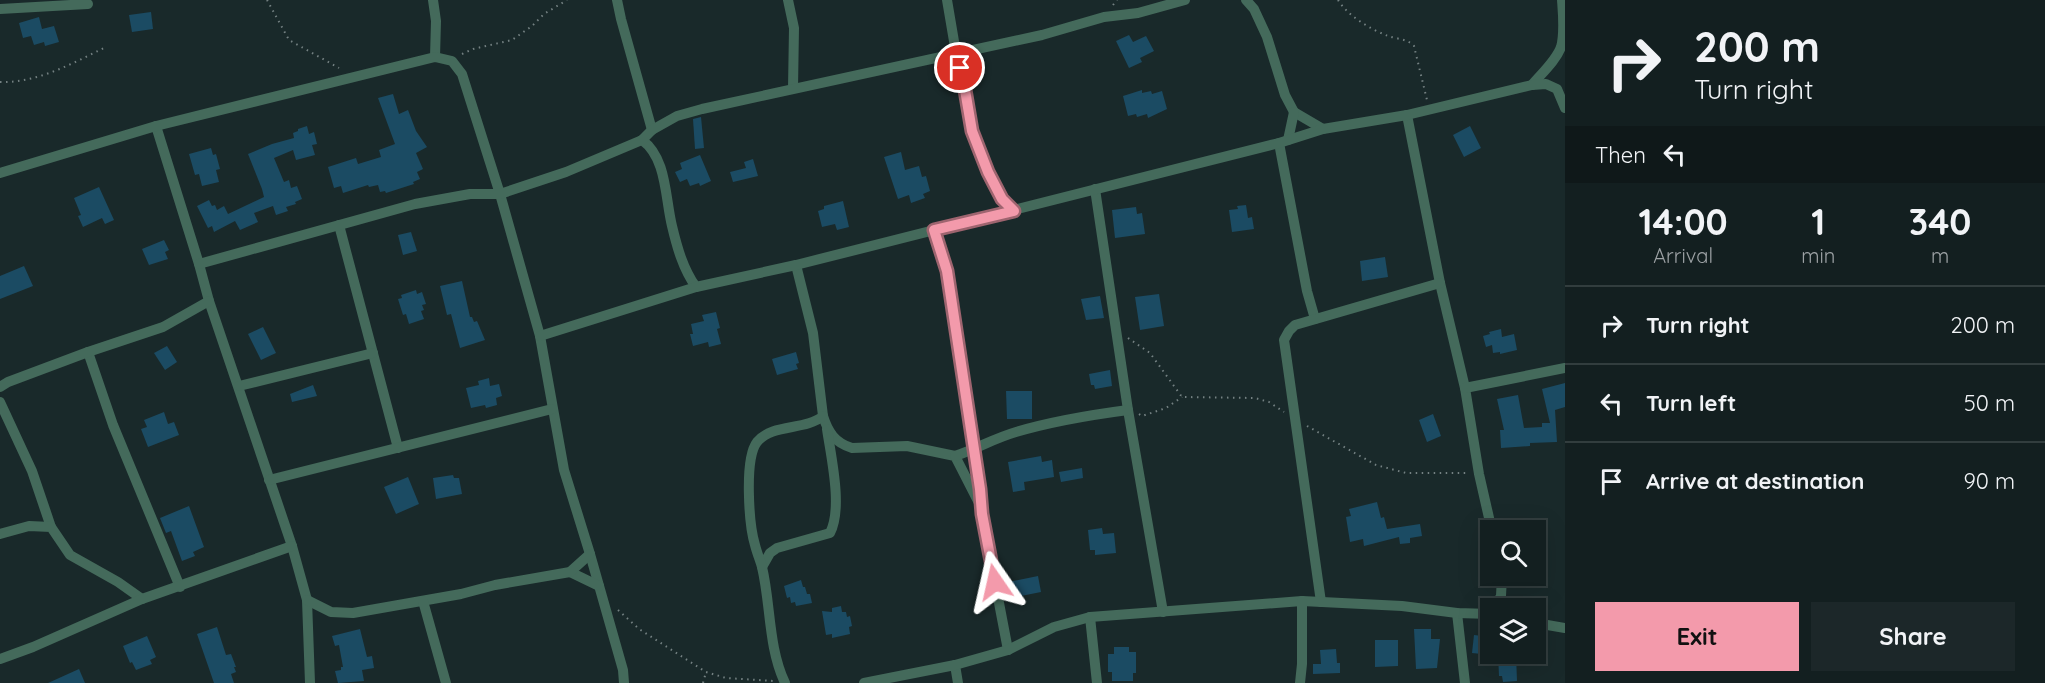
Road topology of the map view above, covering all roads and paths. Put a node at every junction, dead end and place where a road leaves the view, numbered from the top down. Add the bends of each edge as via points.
1 (267, 0) edge
2 (433, 0) edge
3 (567, 0) edge
4 (617, 0) edge
5 (788, 0) edge
6 (947, 0) edge
7 (1185, 0) edge
8 (1246, 0) edge
9 (1338, 0) edge
10 (88, 4) dead end
11 (1563, 4) edge
12 (0, 9) edge
13 (106, 47) dead end
14 (956, 53) junction
15 (435, 57) junction
16 (452, 61) junction
17 (354, 77) junction
18 (0, 82) edge
19 (1532, 85) junction
20 (793, 88) junction
21 (1565, 108) edge
22 (1429, 110) junction
23 (1294, 112) junction
24 (1407, 115) junction
25 (156, 126) junction
26 (1323, 129) junction
27 (652, 130) junction
28 (642, 140) junction
29 (1283, 141) junction
30 (0, 173) edge
31 (1095, 189) junction
32 (500, 195) junction
33 (1014, 211) junction
34 (339, 225) junction
35 (934, 230) junction
36 (199, 264) junction
37 (796, 265) junction
38 (1440, 283) junction
39 (696, 287) junction
40 (208, 302) junction
41 (1315, 319) junction
42 (540, 336) junction
43 (88, 352) junction
44 (373, 352) junction
45 (1565, 368) edge
46 (239, 386) junction
47 (0, 387) edge
48 (1465, 388) junction
49 (1182, 397) dead end
50 (0, 402) edge
51 (552, 409) junction
52 (1128, 410) junction
53 (824, 416) junction
54 (827, 429) junction
55 (398, 448) junction
56 (974, 450) junction
57 (955, 456) junction
58 (270, 480) junction
59 (982, 514) junction
60 (1489, 520) edge
61 (51, 527) junction
62 (0, 534) edge
63 (292, 546) junction
64 (590, 554) junction
65 (762, 567) junction
66 (570, 572) junction
67 (599, 586) junction
68 (180, 587) junction
69 (142, 599) junction
70 (307, 600) junction
71 (423, 601) junction
72 (1302, 601) junction
73 (1321, 602) junction
74 (617, 609) dead end
75 (1163, 612) junction
76 (1457, 613) junction
77 (1480, 613) edge
78 (1090, 617) junction
79 (1546, 625) edge
80 (1565, 628) edge
81 (1008, 650) junction
82 (0, 659) edge
83 (955, 665) junction
84 (706, 672) junction
85 (784, 682) edge
86 (310, 683) edge
87 (446, 683) edge
88 (624, 683) edge
89 (703, 683) edge
90 (864, 683) edge
91 (958, 683) edge
92 (1097, 683) edge
93 (1300, 683) edge
94 (1464, 683) edge

1 - 17 path via 289,40
2 - 15 street
3 - 16 path via 512,40 473,49
4 - 27 street
5 - 20 street via 794,28
6 - 14 street
7 - 14 street
8 - 23 street via 1267,38
9 - 22 path via 1346,12 1387,36 1411,42
10 - 12 street
11 - 19 street via 1561,47
13 - 18 path via 41,75
14 - 20 street
14 - 33 street via 972,131 1002,199
15 - 16 street
15 - 17 street
16 - 32 street via 462,74
17 - 25 street
19 - 21 street via 1546,84 1557,89
19 - 22 street
20 - 27 street via 685,113
22 - 24 street
23 - 26 street
23 - 29 street
24 - 26 street
24 - 38 street
25 - 30 street
25 - 36 street
26 - 29 street
27 - 28 street
28 - 32 street
28 - 39 street via 658,160 672,226 686,272
29 - 31 street
29 - 41 street
31 - 33 street
31 - 52 street
32 - 34 street via 470,194 415,204
32 - 42 street
33 - 35 street
34 - 36 street
34 - 44 street
35 - 37 street
35 - 56 street via 947,271
36 - 40 street
37 - 39 street
37 - 53 street via 813,333
38 - 41 street
38 - 48 street
39 - 42 street
40 - 43 street via 163,327
40 - 46 street
41 - 73 street via 1295,325 1284,340
42 - 51 street
43 - 47 street
43 - 68 street via 117,436
44 - 46 street
44 - 55 street
45 - 48 street
46 - 58 street
48 - 60 street
49 - 52 path via 1166,408 1142,416
50 - 61 street via 32,471
51 - 55 street
51 - 64 street via 564,470
52 - 56 street via 1053,422 985,442
52 - 75 street
53 - 54 street
53 - 65 street via 813,424 767,434 754,447 749,488 754,543
54 - 57 street via 836,441 852,448 907,446
54 - 65 street via 835,524 830,533 770,552
55 - 58 street
56 - 57 street
56 - 59 street
57 - 59 street
58 - 63 street
59 - 81 street
61 - 62 street via 29,526
61 - 69 street via 70,555
63 - 68 street
63 - 70 street
64 - 66 street
64 - 67 street
65 - 85 street via 776,657
66 - 67 street
66 - 71 street
67 - 88 street
68 - 69 street
69 - 82 street
70 - 71 street via 331,612 353,613
70 - 86 street
71 - 87 street
72 - 73 street
72 - 75 street
72 - 93 street
73 - 76 street
74 - 84 path
75 - 78 street
76 - 77 street
76 - 94 street
78 - 81 street via 1054,627
78 - 92 street
79 - 80 street
81 - 83 street
83 - 90 street
83 - 91 street
84 - 85 path via 726,678
84 - 89 path

